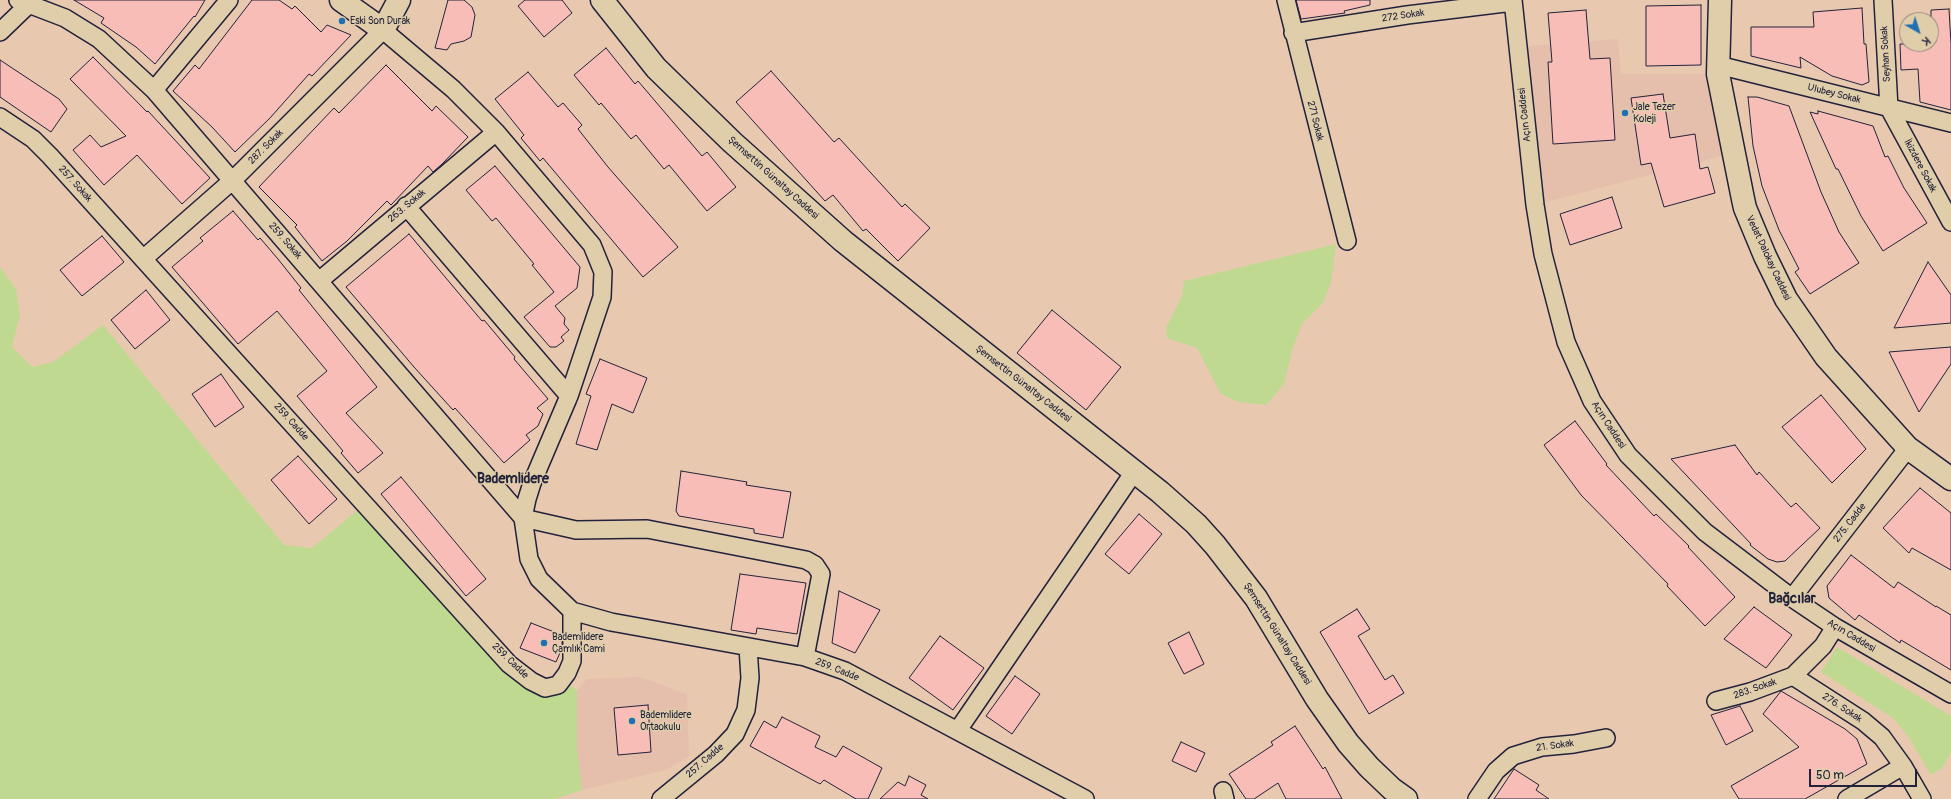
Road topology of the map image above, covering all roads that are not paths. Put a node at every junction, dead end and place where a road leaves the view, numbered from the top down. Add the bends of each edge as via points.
1 (228, 0) edge
2 (341, 0) edge
3 (399, 0) edge
4 (602, 0) edge
5 (1286, 0) edge
6 (1720, 0) edge
7 (1883, 0) edge
8 (1513, 1) edge
9 (23, 2) edge
10 (1405, 8) edge
11 (384, 30) junction
12 (0, 32) edge
13 (1293, 33) junction
14 (1718, 65) junction
15 (154, 90) junction
16 (1889, 108) junction
17 (0, 117) edge
18 (1951, 123) edge
19 (496, 132) junction
20 (233, 180) junction
21 (406, 206) junction
22 (1951, 222) edge
23 (1347, 241) dead end
24 (143, 259) junction
25 (319, 281) junction
26 (569, 396) junction
27 (1908, 448) junction
28 (1134, 472) junction
29 (1951, 479) edge
30 (523, 518) junction
31 (1792, 598) junction
32 (572, 611) junction
33 (1835, 627) junction
34 (748, 647) junction
35 (806, 657) junction
36 (1793, 676) junction
37 (1951, 694) edge
38 (1716, 701) dead end
39 (958, 730) junction
40 (1606, 738) dead end
41 (1903, 766) junction
42 (661, 799) edge
43 (1085, 799) edge
44 (1406, 799) edge
45 (1477, 799) edge
46 (1847, 799) edge
47 (1922, 799) edge

1 - 15 street
2 - 11 street
3 - 11 street
4 - 28 street, Şemsettin Günaltay Caddesi via 656,68 732,142 819,220
5 - 13 street, 271 Sokak
6 - 14 street, Vedat Dalokay Caddesi
7 - 16 street, Seyhan Sokak
8 - 10 street, 272 Sokak
8 - 31 street, Açın Caddesi via 1535,205 1543,254 1566,342 1588,391 1628,455 1705,532
9 - 12 street
9 - 15 street, 259. Sokak via 65,18 99,39
10 - 13 street, 272 Sokak
11 - 19 street via 452,89
11 - 20 street, 287. Sokak
13 - 23 street, 271 Sokak
14 - 16 street, Ulubey Sokak
14 - 27 street, Vedat Dalokay Caddesi via 1745,208 1786,299 1826,358
15 - 20 street, 259. Sokak
16 - 18 street, Ulubey Sokak
16 - 22 street, İkizdere Sokak
17 - 24 street, 257. Sokak via 33,139
19 - 21 street, 263. Sokak
19 - 26 street via 592,245 603,272 602,296
20 - 24 street, 287. Sokak
20 - 25 street, 259. Sokak
21 - 25 street, 263. Sokak
21 - 26 street
24 - 32 street, 259. Cadde via 510,664 531,681 545,688 558,685 572,661
25 - 30 street, 259. Sokak
26 - 30 street via 532,483
27 - 29 street, Vedat Dalokay Caddesi
27 - 31 street, 275. Cadde
28 - 39 street
28 - 44 street, Şemsettin Günaltay Caddesi via 1196,524 1215,545 1256,598 1332,722 1369,766
30 - 32 street via 529,559 539,579
30 - 35 street via 576,530 647,529 806,560 815,565 821,574
31 - 33 street, Açın Caddesi
32 - 34 street, 259. Cadde via 611,622
33 - 36 street via 1823,646
33 - 37 street, Açın Caddesi
34 - 35 street, 259. Cadde
34 - 42 street, 257. Cadde via 750,678 746,710 735,734 716,754
35 - 39 street, 259. Cadde via 845,671
36 - 38 street, 283. Sokak
36 - 41 street, 276. Sokak via 1863,721 1882,737
39 - 43 street, 259. Cadde
40 - 45 street, 21. Sokak via 1542,747 1513,756 1496,771
41 - 46 street
41 - 47 street, 276. Sokak

